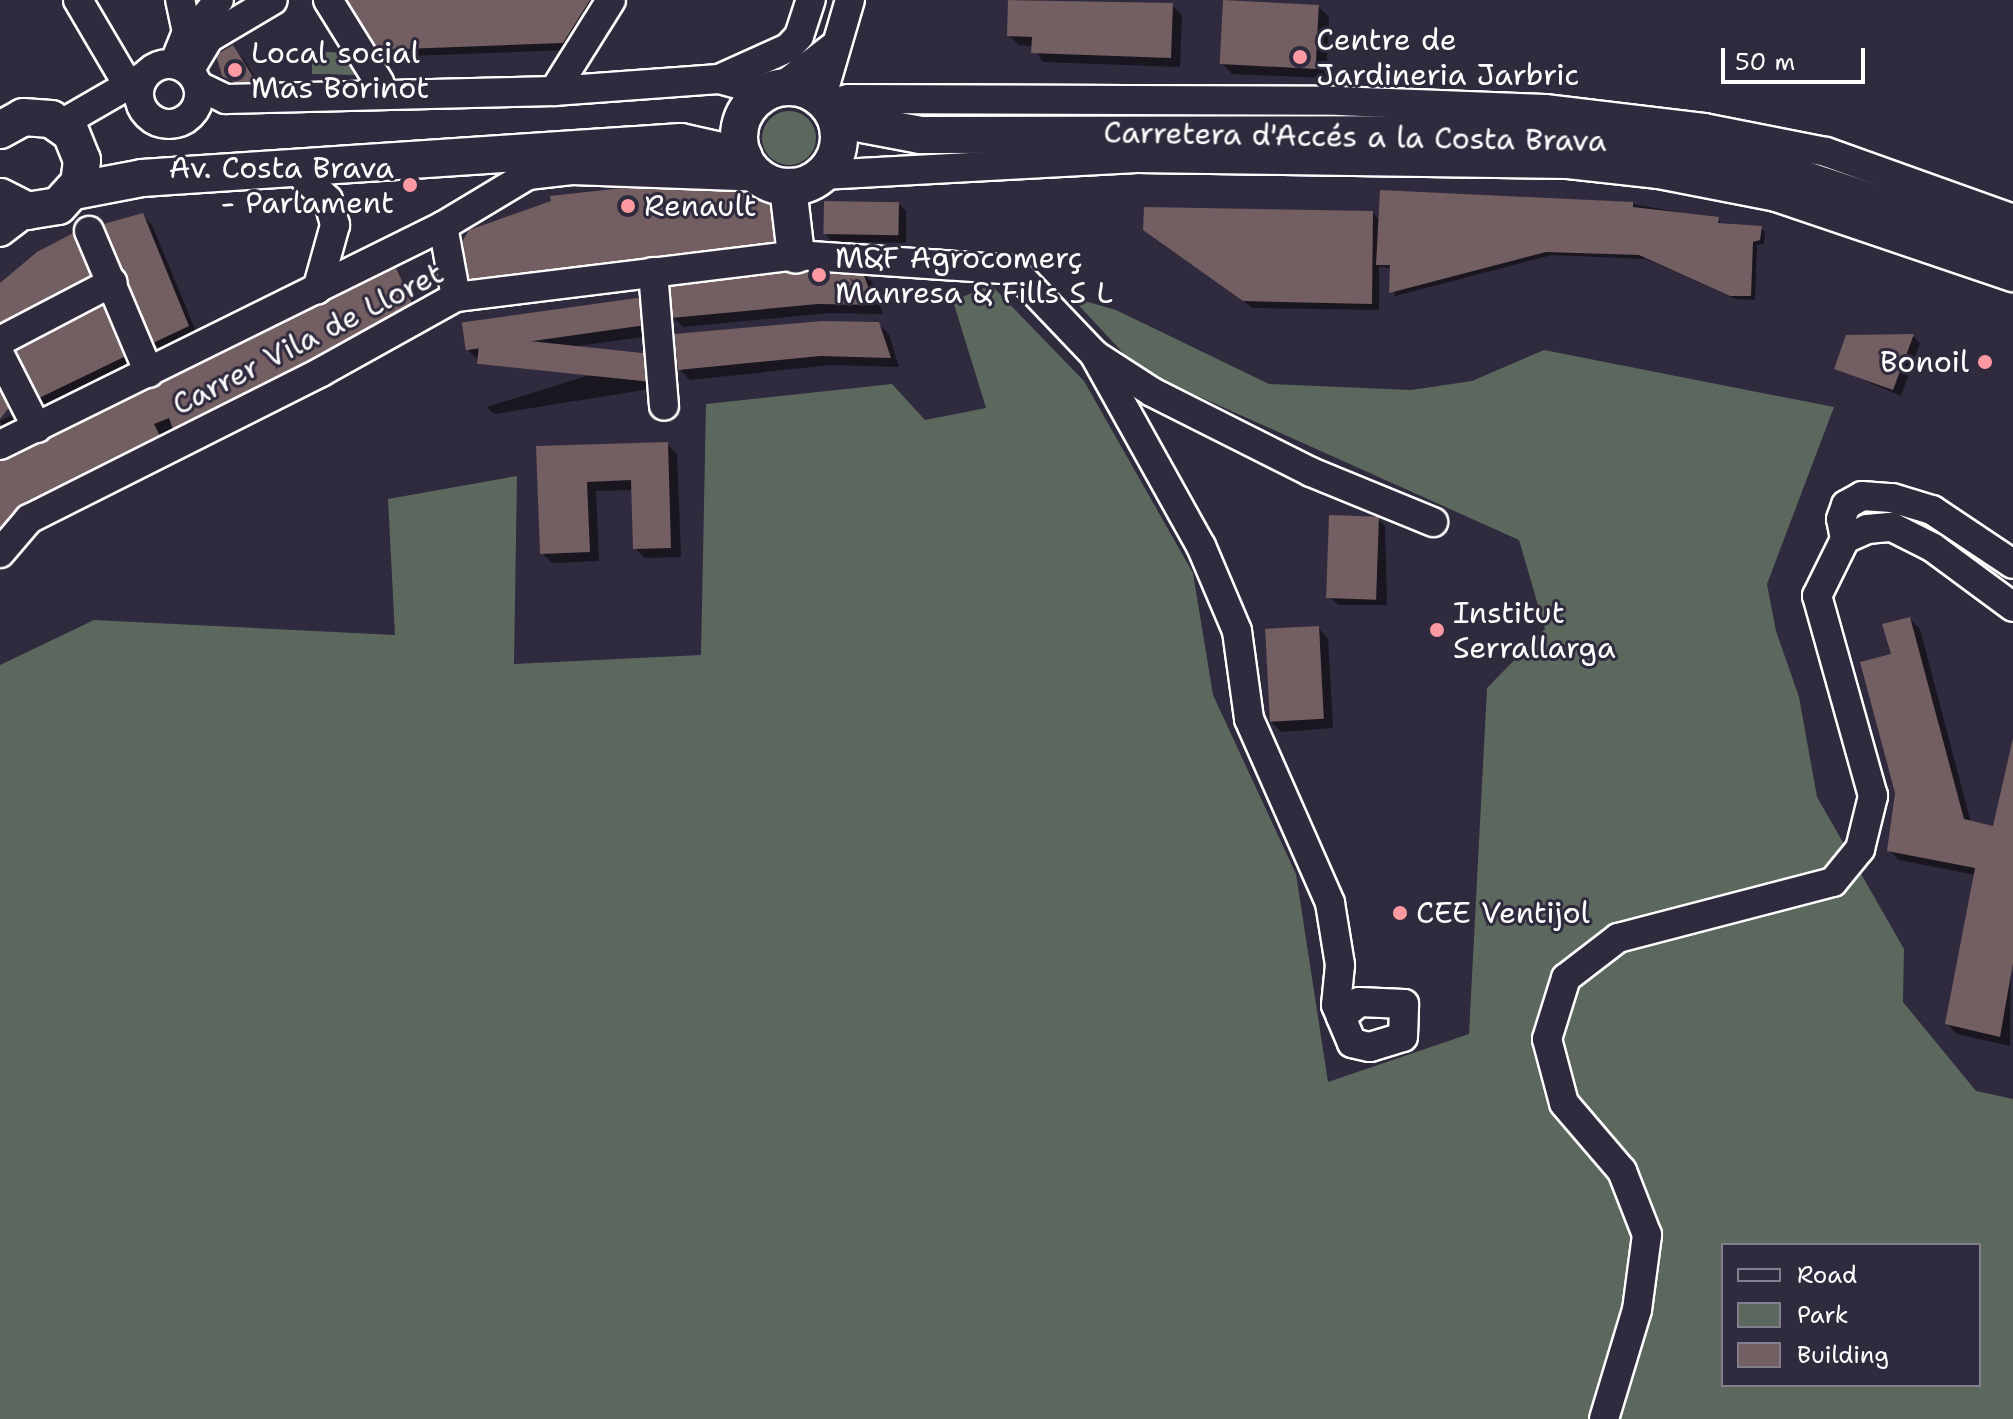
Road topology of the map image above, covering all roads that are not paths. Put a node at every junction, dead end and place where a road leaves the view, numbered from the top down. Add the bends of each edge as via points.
1 (78, 0) edge
2 (180, 0) edge
3 (219, 0) edge
4 (273, 0) edge
5 (328, 0) edge
6 (611, 0) edge
7 (811, 0) edge
8 (845, 6) edge
9 (833, 47) junction
10 (190, 69) junction
11 (719, 79) junction
12 (379, 82) dead end
13 (137, 89) junction
14 (554, 91) junction
15 (766, 94) junction
16 (828, 107) junction
17 (1337, 116) junction
18 (0, 130) edge
19 (921, 135) junction
20 (74, 141) junction
21 (681, 142) junction
22 (1397, 147) junction
23 (828, 168) junction
24 (295, 169) junction
25 (763, 173) junction
26 (142, 178) junction
27 (74, 191) junction
28 (6, 207) edge
29 (2013, 219) edge
30 (443, 226) junction
31 (89, 231) dead end
32 (2013, 248) edge
33 (796, 255) junction
34 (653, 272) junction
35 (2013, 277) edge
36 (113, 282) junction
37 (317, 290) junction
38 (456, 297) junction
39 (0, 341) edge
40 (1094, 354) junction
41 (0, 355) edge
42 (149, 373) junction
43 (664, 406) dead end
44 (37, 428) junction
45 (0, 445) edge
46 (1433, 522) dead end
47 (1845, 539) junction
48 (0, 553) edge
49 (2013, 564) edge
50 (2009, 602) edge
51 (1341, 1017) dead end
52 (1604, 1419) edge

1 - 13 street
2 - 10 street
3 - 10 street via 205,17
4 - 10 street via 209,38
5 - 12 street
6 - 14 street
7 - 11 street via 799,36 788,48
8 - 9 street
9 - 15 street
9 - 16 street
10 - 13 street via 158,65
10 - 13 street via 199,105 188,120 170,126 152,120
10 - 14 street via 226,99
11 - 14 street
11 - 15 street
13 - 20 street
15 - 16 main road via 799,88
15 - 21 main road
15 - 25 main road via 739,131
16 - 17 street via 848,99
16 - 19 main road, Carretera d'Accés a la Costa Brava
16 - 23 main road via 839,144
17 - 19 main road, Carretera d'Accés a la Costa Brava
17 - 22 main road, Carretera d'Accés a la Costa Brava
17 - 29 street via 1545,109 1704,128 1865,163
18 - 20 main road via 28,116
19 - 23 main road, Carretera d'Accés a la Costa Brava
20 - 26 main road
20 - 27 main road
21 - 24 main road
21 - 25 main road
22 - 23 street via 1036,159 979,170
22 - 32 main road, Carretera d'Accés a la Costa Brava via 1548,134 1659,144 1769,168
22 - 35 street via 1658,174 1776,197
23 - 25 main road
24 - 26 main road
24 - 37 street via 328,200 335,225
25 - 30 street via 572,170 528,175
25 - 33 main road
26 - 27 main road
27 - 28 main road via 50,209
30 - 37 street
30 - 38 street
31 - 36 street
33 - 34 street, Carrer Vila de Lloret
33 - 40 street, Carrer Vila de Lloret via 1014,270
34 - 38 street, Carrer Vila de Lloret
34 - 43 street
36 - 39 street
36 - 42 street
37 - 42 street
38 - 48 street, Carrer Vila de Lloret via 321,372 29,519
40 - 46 street via 1152,392 1311,472
40 - 51 street via 1201,546 1237,631 1249,719 1330,903
41 - 44 street
42 - 44 street
44 - 45 street
47 - 49 street via 1841,519 1846,505 1862,496 1892,498 1932,510
47 - 50 street via 1867,529 1892,527 1932,547
47 - 52 street via 1817,596 1873,796 1860,849 1833,882 1618,938 1566,978 1547,1039 1564,1103 1622,1171 1647,1235 1637,1310

